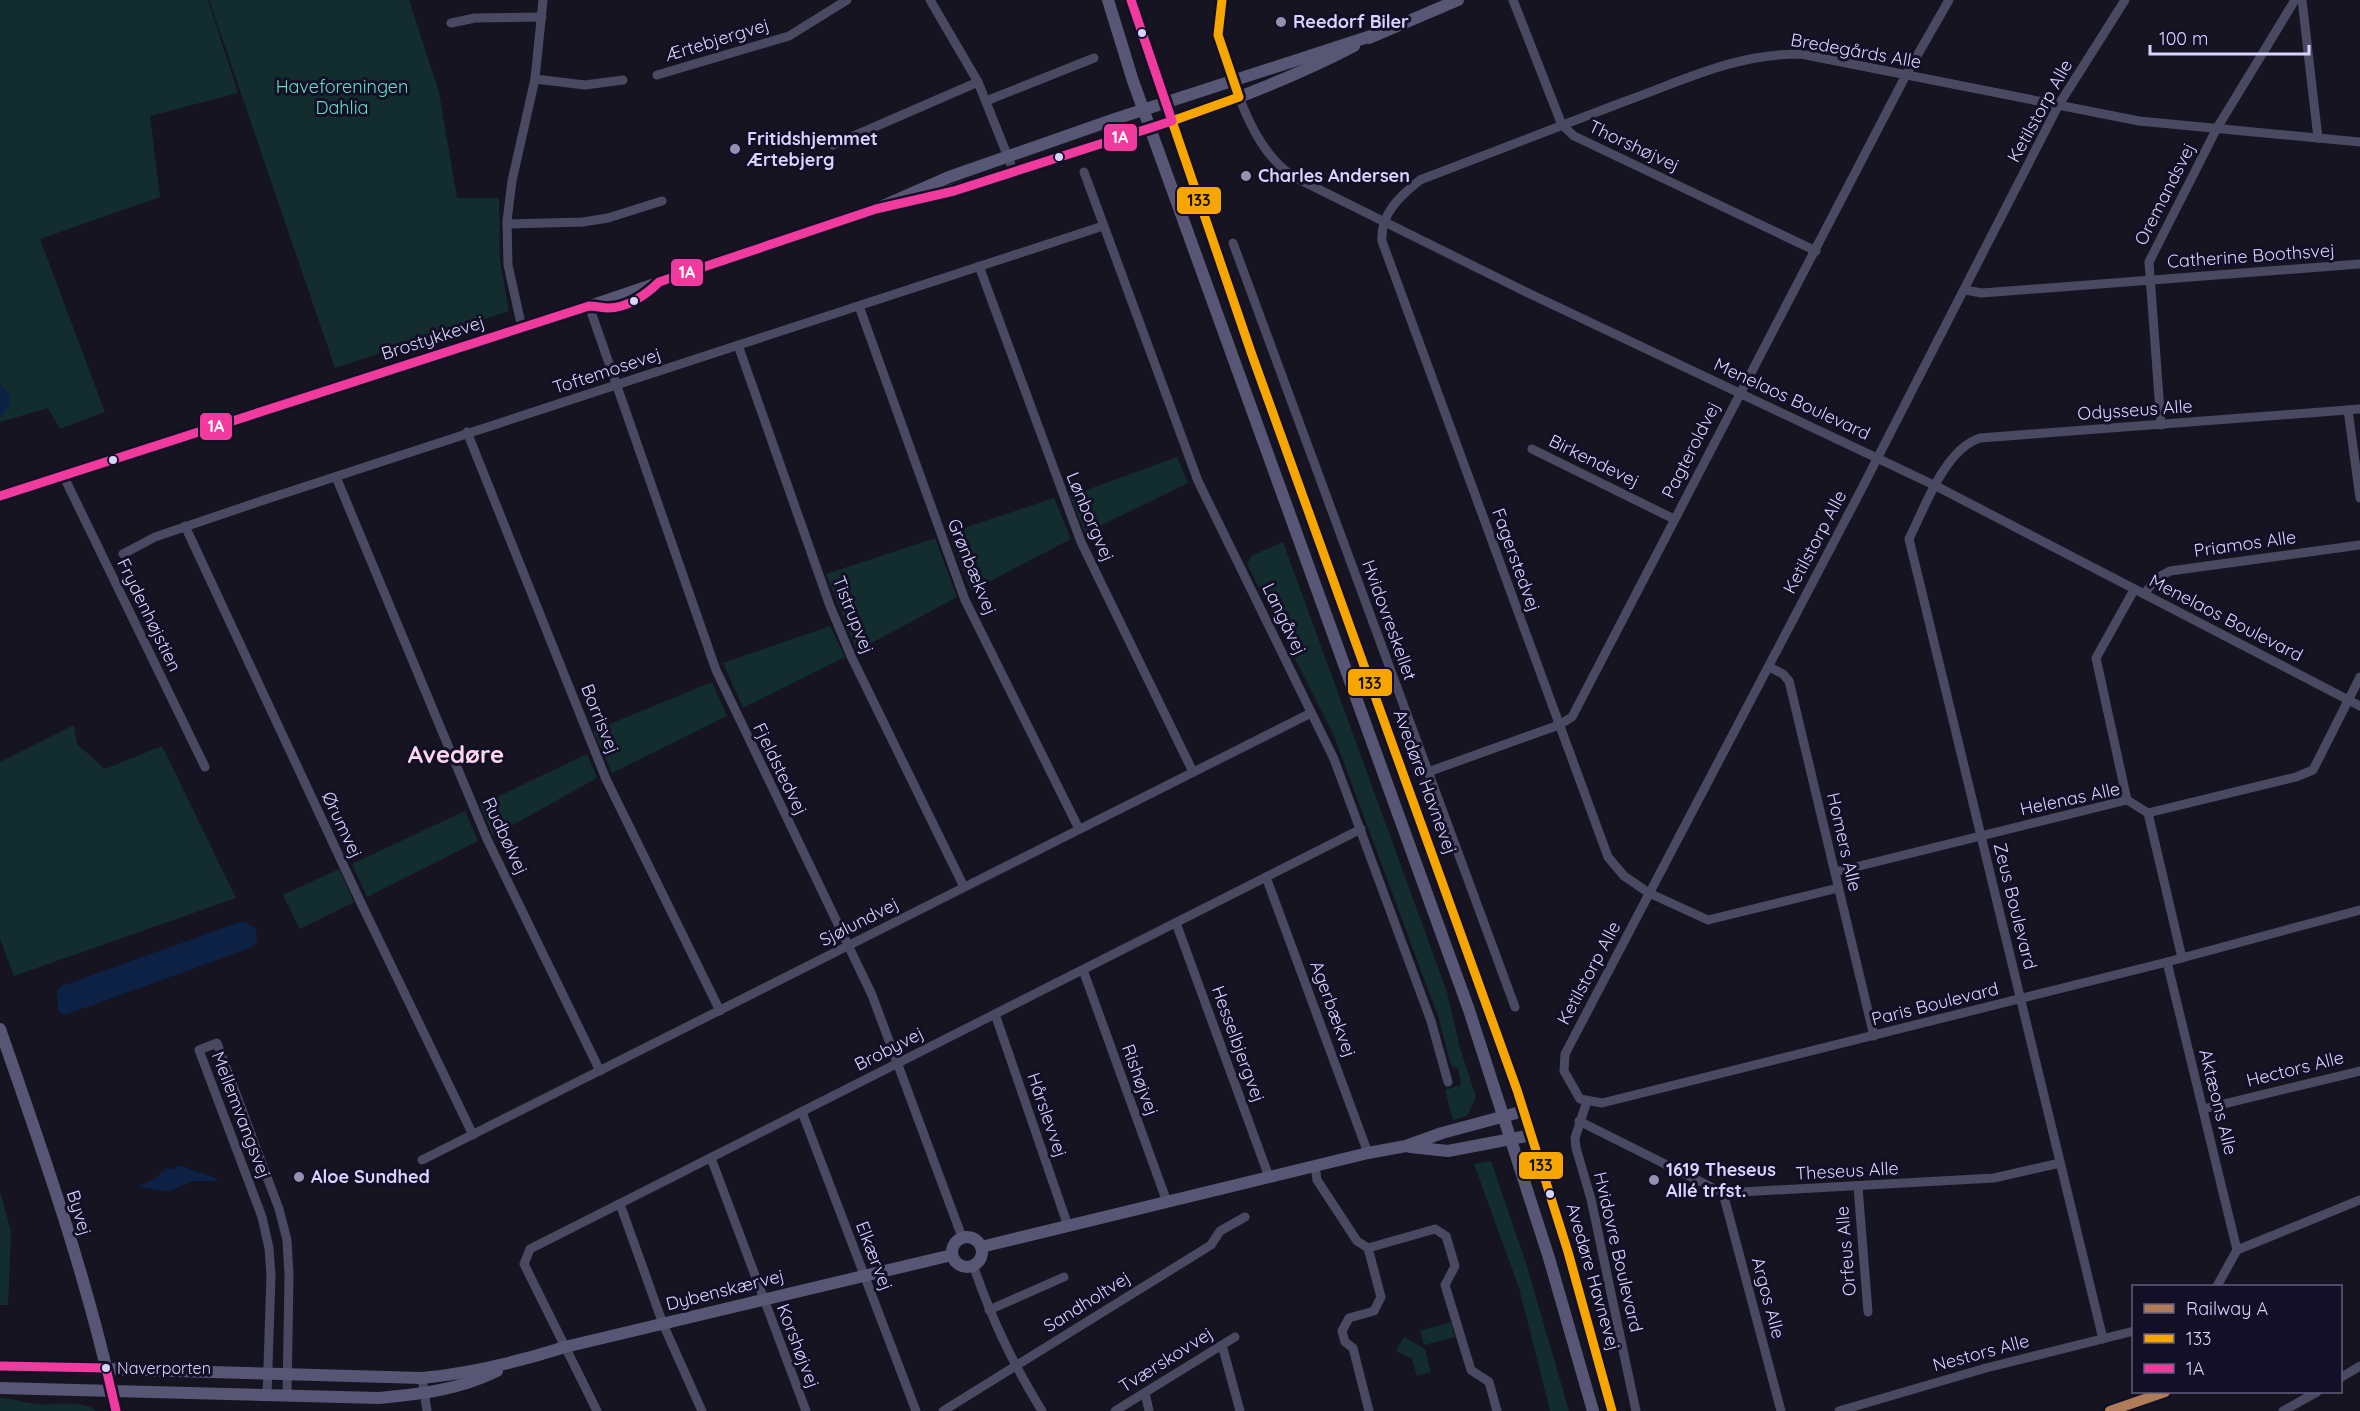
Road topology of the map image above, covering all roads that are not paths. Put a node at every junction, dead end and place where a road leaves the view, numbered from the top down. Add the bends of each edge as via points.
1 (543, 0) edge
2 (847, 0) edge
3 (1108, 0) edge
4 (1131, 0) edge
5 (1222, 0) edge
6 (1458, 0) edge
7 (1513, 0) edge
8 (1949, 0) edge
9 (2126, 0) edge
10 (2295, 0) edge
11 (2302, 0) edge
12 (935, 2) edge
13 (542, 17) junction
14 (451, 23) dead end
15 (1377, 34) junction
16 (1094, 58) dead end
17 (657, 75) dead end
18 (1906, 75) junction
19 (535, 80) junction
20 (623, 80) dead end
21 (1233, 80) junction
22 (978, 82) junction
23 (1239, 97) junction
24 (987, 100) junction
25 (1165, 103) junction
26 (2058, 106) junction
27 (1144, 110) junction
28 (1172, 121) junction
29 (1562, 125) junction
30 (1150, 128) junction
31 (2217, 128) junction
32 (2318, 138) junction
33 (2360, 142) edge
34 (833, 146) dead end
35 (1009, 156) junction
36 (1014, 172) junction
37 (1084, 172) dead end
38 (662, 201) dead end
39 (876, 209) junction
40 (1384, 221) junction
41 (507, 224) junction
42 (1103, 226) junction
43 (1233, 243) dead end
44 (1815, 251) junction
45 (2360, 264) edge
46 (979, 266) junction
47 (2150, 280) junction
48 (1965, 290) junction
49 (589, 306) junction
50 (859, 306) junction
51 (522, 328) junction
52 (738, 345) junction
53 (615, 386) junction
54 (1740, 392) junction
55 (2360, 409) edge
56 (2348, 410) junction
57 (2161, 425) junction
58 (467, 432) junction
59 (1532, 449) dead end
60 (1878, 457) junction
61 (64, 477) junction
62 (336, 477) junction
63 (1936, 486) junction
64 (0, 496) edge
65 (2360, 498) edge
66 (1674, 519) junction
67 (185, 526) junction
68 (2360, 545) edge
69 (123, 554) dead end
70 (2134, 590) junction
71 (2144, 594) junction
72 (1769, 667) junction
73 (2360, 677) edge
74 (2347, 699) junction
75 (2360, 706) edge
76 (1311, 713) junction
77 (1559, 725) junction
78 (205, 767) dead end
79 (1193, 772) junction
80 (1428, 772) junction
81 (2127, 800) junction
82 (2148, 813) junction
83 (1079, 829) junction
84 (1361, 829) junction
85 (1981, 836) junction
86 (1835, 873) junction
87 (1266, 877) junction
88 (964, 887) junction
89 (1838, 888) junction
90 (1649, 893) junction
91 (2360, 910) edge
92 (1176, 923) junction
93 (849, 946) junction
94 (2182, 958) junction
95 (2167, 962) junction
96 (1083, 970) junction
97 (2020, 999) junction
98 (1515, 1007) dead end
99 (720, 1011) junction
100 (995, 1014) junction
101 (0, 1029) edge
102 (1874, 1036) junction
103 (897, 1064) junction
104 (600, 1071) junction
105 (2360, 1071) edge
106 (1449, 1082) dead end
107 (1587, 1101) junction
108 (2203, 1109) junction
109 (1524, 1111) junction
110 (802, 1112) junction
111 (1505, 1116) junction
112 (1580, 1120) junction
113 (473, 1135) junction
114 (1532, 1135) junction
115 (1513, 1139) junction
116 (1406, 1146) junction
117 (1368, 1153) junction
118 (711, 1158) junction
119 (423, 1161) dead end
120 (2060, 1163) junction
121 (1315, 1166) junction
122 (1269, 1177) junction
123 (1858, 1187) junction
124 (1723, 1193) junction
125 (2360, 1200) edge
126 (1167, 1202) junction
127 (620, 1204) junction
128 (1245, 1217) dead end
129 (1068, 1226) junction
130 (962, 1237) junction
131 (981, 1247) junction
132 (1368, 1248) junction
133 (2237, 1250) junction
134 (952, 1256) junction
135 (973, 1265) junction
136 (863, 1275) junction
137 (1064, 1277) dead end
138 (2218, 1285) edge
139 (762, 1300) junction
140 (989, 1310) junction
141 (1868, 1312) dead end
142 (663, 1324) junction
143 (2132, 1331) edge
144 (1235, 1337) dead end
145 (2103, 1339) junction
146 (1222, 1345) junction
147 (565, 1347) junction
148 (508, 1365) junction
149 (0, 1366) edge
150 (1014, 1366) junction
151 (2360, 1366) edge
152 (106, 1368) junction
153 (268, 1374) junction
154 (288, 1375) junction
155 (2342, 1377) edge
156 (422, 1378) junction
157 (0, 1388) edge
158 (112, 1391) junction
159 (1145, 1393) junction
160 (2315, 1393) edge
161 (425, 1394) junction
162 (267, 1396) junction
163 (287, 1396) junction
164 (116, 1411) edge
165 (426, 1411) edge
166 (597, 1411) edge
167 (702, 1411) edge
168 (806, 1411) edge
169 (916, 1411) edge
170 (943, 1411) edge
171 (1042, 1411) edge
172 (1115, 1411) edge
173 (1149, 1411) edge
174 (1240, 1411) edge
175 (1369, 1411) edge
176 (1497, 1411) edge
177 (1593, 1411) edge
178 (1612, 1411) edge
179 (1636, 1411) edge
180 (1781, 1411) edge
181 (1839, 1411) edge
182 (2283, 1411) edge

1 - 13 street
2 - 17 street, Ærtebjergvej via 789,36
3 - 27 street, Avedøre Havnevej
4 - 25 street, Avedøre Havnevej
5 - 21 street via 1218,35
6 - 15 street, Brostykkevej
7 - 29 street, Thorshøjvej
8 - 18 street, Pagteroldvej
9 - 26 street, Ketilstorp Alle
10 - 31 street, Oremandsvej
11 - 32 street
12 - 22 street
13 - 14 street via 475,18
13 - 19 street
15 - 21 street, Brostykkevej
15 - 23 street, Brostykkevej
16 - 24 street
18 - 26 street, Bredegårds Alle
18 - 29 street, Bredegårds Alle via 1801,54 1769,54 1738,60
18 - 44 street, Pagteroldvej
19 - 20 street via 585,85
19 - 41 street via 512,181
21 - 23 street
21 - 25 street, Brostykkevej
22 - 24 street
22 - 34 street
23 - 28 street, Brostykkevej
23 - 40 street, Menelaos Boulevard via 1265,151 1277,165
24 - 35 street
25 - 27 street, Brostykkevej
25 - 28 street, Avedøre Havnevej
26 - 31 street, Bredegårds Alle via 2139,121
26 - 48 street, Ketilstorp Alle
27 - 30 street, Avedøre Havnevej
27 - 35 street, Brostykkevej
28 - 30 street, Brostykkevej
28 - 109 street, Avedøre Havnevej via 1251,355
29 - 40 street, Bredegårds Alle via 1420,180 1400,195
29 - 44 street, Thorshøjvej via 1574,136
30 - 36 street, Brostykkevej
30 - 111 street, Avedøre Havnevej
31 - 32 street, Bredegårds Alle
31 - 47 street, Oremandsvej via 2149,262
32 - 33 street, Bredegårds Alle
35 - 36 street
35 - 39 street, Brostykkevej
36 - 39 street, Brostykkevej
37 - 42 street, Langåvej
38 - 41 street via 591,220
39 - 49 street, Brostykkevej
40 - 54 street, Menelaos Boulevard
40 - 77 street, Fagerstedvej via 1382,241
41 - 51 street via 508,264
42 - 46 street, Toftemosevej
42 - 76 street, Langåvej via 1198,481
43 - 80 street, Hvidovreskellet
44 - 54 street, Pagteroldvej
45 - 47 street, Catherine Boothsvej
46 - 50 street, Toftemosevej
46 - 79 street, Lønborgvej via 1060,493
47 - 48 street, Catherine Boothsvej
47 - 57 street, Oremandsvej
48 - 60 street, Ketilstorp Alle
49 - 51 street, Brostykkevej
49 - 53 street, Fjeldstedvej
50 - 52 street, Toftemosevej
50 - 83 street, Grønbækvej via 965,600
51 - 61 street, Brostykkevej
52 - 53 street, Toftemosevej
52 - 88 street, Tistrupvej via 830,606
53 - 58 street, Toftemosevej
53 - 93 street, Fjeldstedvej via 716,670
54 - 60 street, Menelaos Boulevard
54 - 66 street, Pagteroldvej
55 - 56 street, Odysseus Alle
56 - 57 street, Odysseus Alle
56 - 65 street
57 - 63 street, Odysseus Alle via 1980,438 1955,453
58 - 62 street, Toftemosevej
58 - 99 street, Borrisvej via 606,779
59 - 66 street, Birkendevej
60 - 63 street, Menelaos Boulevard
60 - 72 street, Ketilstorp Alle
61 - 64 street, Brostykkevej
61 - 78 street, Frydenhøjstien
62 - 67 street, Toftemosevej
62 - 104 street, Rudbølvej via 487,839
63 - 70 street, Menelaos Boulevard
63 - 85 street, Zeus Boulevard via 1909,538
66 - 77 street, Pagteroldvej via 1572,717
67 - 69 street, Toftemosevej
67 - 113 street, Ørumvej
68 - 71 street, Priamos Alle via 2170,571 2157,578
70 - 71 street, Menelaos Boulevard
70 - 81 street via 2096,658
71 - 74 street, Menelaos Boulevard
72 - 86 street, Homers Alle via 1789,681
72 - 90 street, Ketilstorp Alle
73 - 74 street
74 - 75 street, Menelaos Boulevard
74 - 82 street via 2313,770
76 - 79 street, Sjølundvej
76 - 84 street, Langåvej
77 - 80 street, Pagteroldvej
77 - 90 street, Fagerstedvej via 1608,857 1624,876
79 - 83 street, Sjølundvej
80 - 98 street, Hvidovreskellet
81 - 82 street, Helenas Alle
81 - 85 street, Helenas Alle
82 - 94 street
83 - 88 street, Sjølundvej
84 - 87 street, Brobyvej
84 - 106 street, Langåvej via 1431,1021
85 - 86 street, Helenas Alle
85 - 97 street, Zeus Boulevard
86 - 89 street, Homers Alle
87 - 92 street, Brobyvej
87 - 117 street, Agerbækvej
88 - 93 street, Sjølundvej
89 - 90 street via 1708,920
89 - 102 street, Homers Alle
90 - 107 street, Ketilstorp Alle via 1565,1054 1568,1080 1580,1099
91 - 94 street, Paris Boulevard
92 - 96 street, Brobyvej
92 - 122 street, Hesselbjergvej
93 - 99 street, Sjølundvej
93 - 103 street, Fjeldstedvej
94 - 95 street, Paris Boulevard
95 - 97 street, Paris Boulevard
95 - 108 street, Aktæons Alle
96 - 100 street, Brobyvej
96 - 126 street, Rishøjvej
97 - 102 street, Paris Boulevard
97 - 120 street, Zeus Boulevard
99 - 104 street, Sjølundvej
100 - 103 street, Brobyvej
100 - 129 street, Hårslevvej
101 - 152 street, Byvej
102 - 107 street, Paris Boulevard via 1602,1103
103 - 110 street, Brobyvej
103 - 130 street, Fjeldstedvej
104 - 113 street, Sjølundvej
105 - 108 street, Hectors Alle
107 - 112 street, Hvidovre Boulevard
108 - 133 street, Aktæons Alle
109 - 111 street
109 - 114 street, Avedøre Havnevej
110 - 118 street, Brobyvej
110 - 136 street, Elkærvej
111 - 115 street, Avedøre Havnevej
111 - 116 street
112 - 124 street, Theseus Alle
112 - 179 street, Hvidovre Boulevard via 1576,1148 1591,1199
113 - 119 street, Sjølundvej
114 - 115 street
114 - 178 street, Avedøre Havnevej
115 - 116 street via 1448,1150
115 - 177 street, Avedøre Havnevej
116 - 117 street
117 - 121 street
118 - 127 street, Brobyvej
118 - 139 street, Korshøjvej
120 - 123 street, Theseus Alle via 1994,1178
120 - 145 street, Zeus Boulevard
121 - 122 street
121 - 132 street via 1317,1180 1357,1241
122 - 126 street
123 - 124 street, Theseus Alle
123 - 141 street, Orfeus Alle
124 - 180 street, Argos Alle
125 - 133 street
126 - 129 street
127 - 142 street
127 - 147 street, Brobyvej via 530,1249 525,1256 524,1264
128 - 150 street, Sandholtvej via 1220,1231 1211,1245
129 - 131 street
130 - 131 street via 976,1239
130 - 134 street via 953,1244
131 - 135 street via 980,1258
132 - 175 street via 1381,1297 1374,1311 1350,1318 1342,1331 1345,1342 1353,1348
132 - 176 street via 1435,1229 1446,1236 1455,1266 1445,1285 1471,1370 1489,1382
133 - 138 street
134 - 135 street via 962,1266
134 - 136 street, Dybenskærvej
135 - 140 street
136 - 139 street, Dybenskærvej
136 - 169 street, Elkærvej
137 - 140 street
139 - 142 street, Dybenskærvej
139 - 168 street, Korshøjvej
140 - 150 street
142 - 147 street, Dybenskærvej
142 - 167 street
143 - 145 street, Nestors Alle
144 - 146 street, Tværskovvej
145 - 181 street, Nestors Alle
146 - 159 street, Tværskovvej
146 - 174 street
147 - 148 street, Dybenskærvej
147 - 166 street
148 - 156 street, Dybenskærvej
148 - 161 street, Dybenskærvej via 478,1380
149 - 152 street
150 - 170 street, Sandholtvej
150 - 171 street
151 - 155 street
152 - 153 street, Dybenskærvej
152 - 158 street, Byvej
153 - 154 street, Dybenskærvej
153 - 154 street, Mellemvangsvej via 271,1276 262,1217 198,1050 217,1043 287,1240
153 - 162 street, Mellemvangsvej
154 - 156 street, Dybenskærvej
154 - 163 street, Mellemvangsvej
156 - 161 street
157 - 158 street
158 - 162 street, Dybenskærvej
158 - 164 street, Byvej
159 - 172 street, Tværskovvej
159 - 173 street
160 - 182 street
161 - 163 street, Dybenskærvej via 379,1398
161 - 165 street
162 - 163 street, Dybenskærvej

